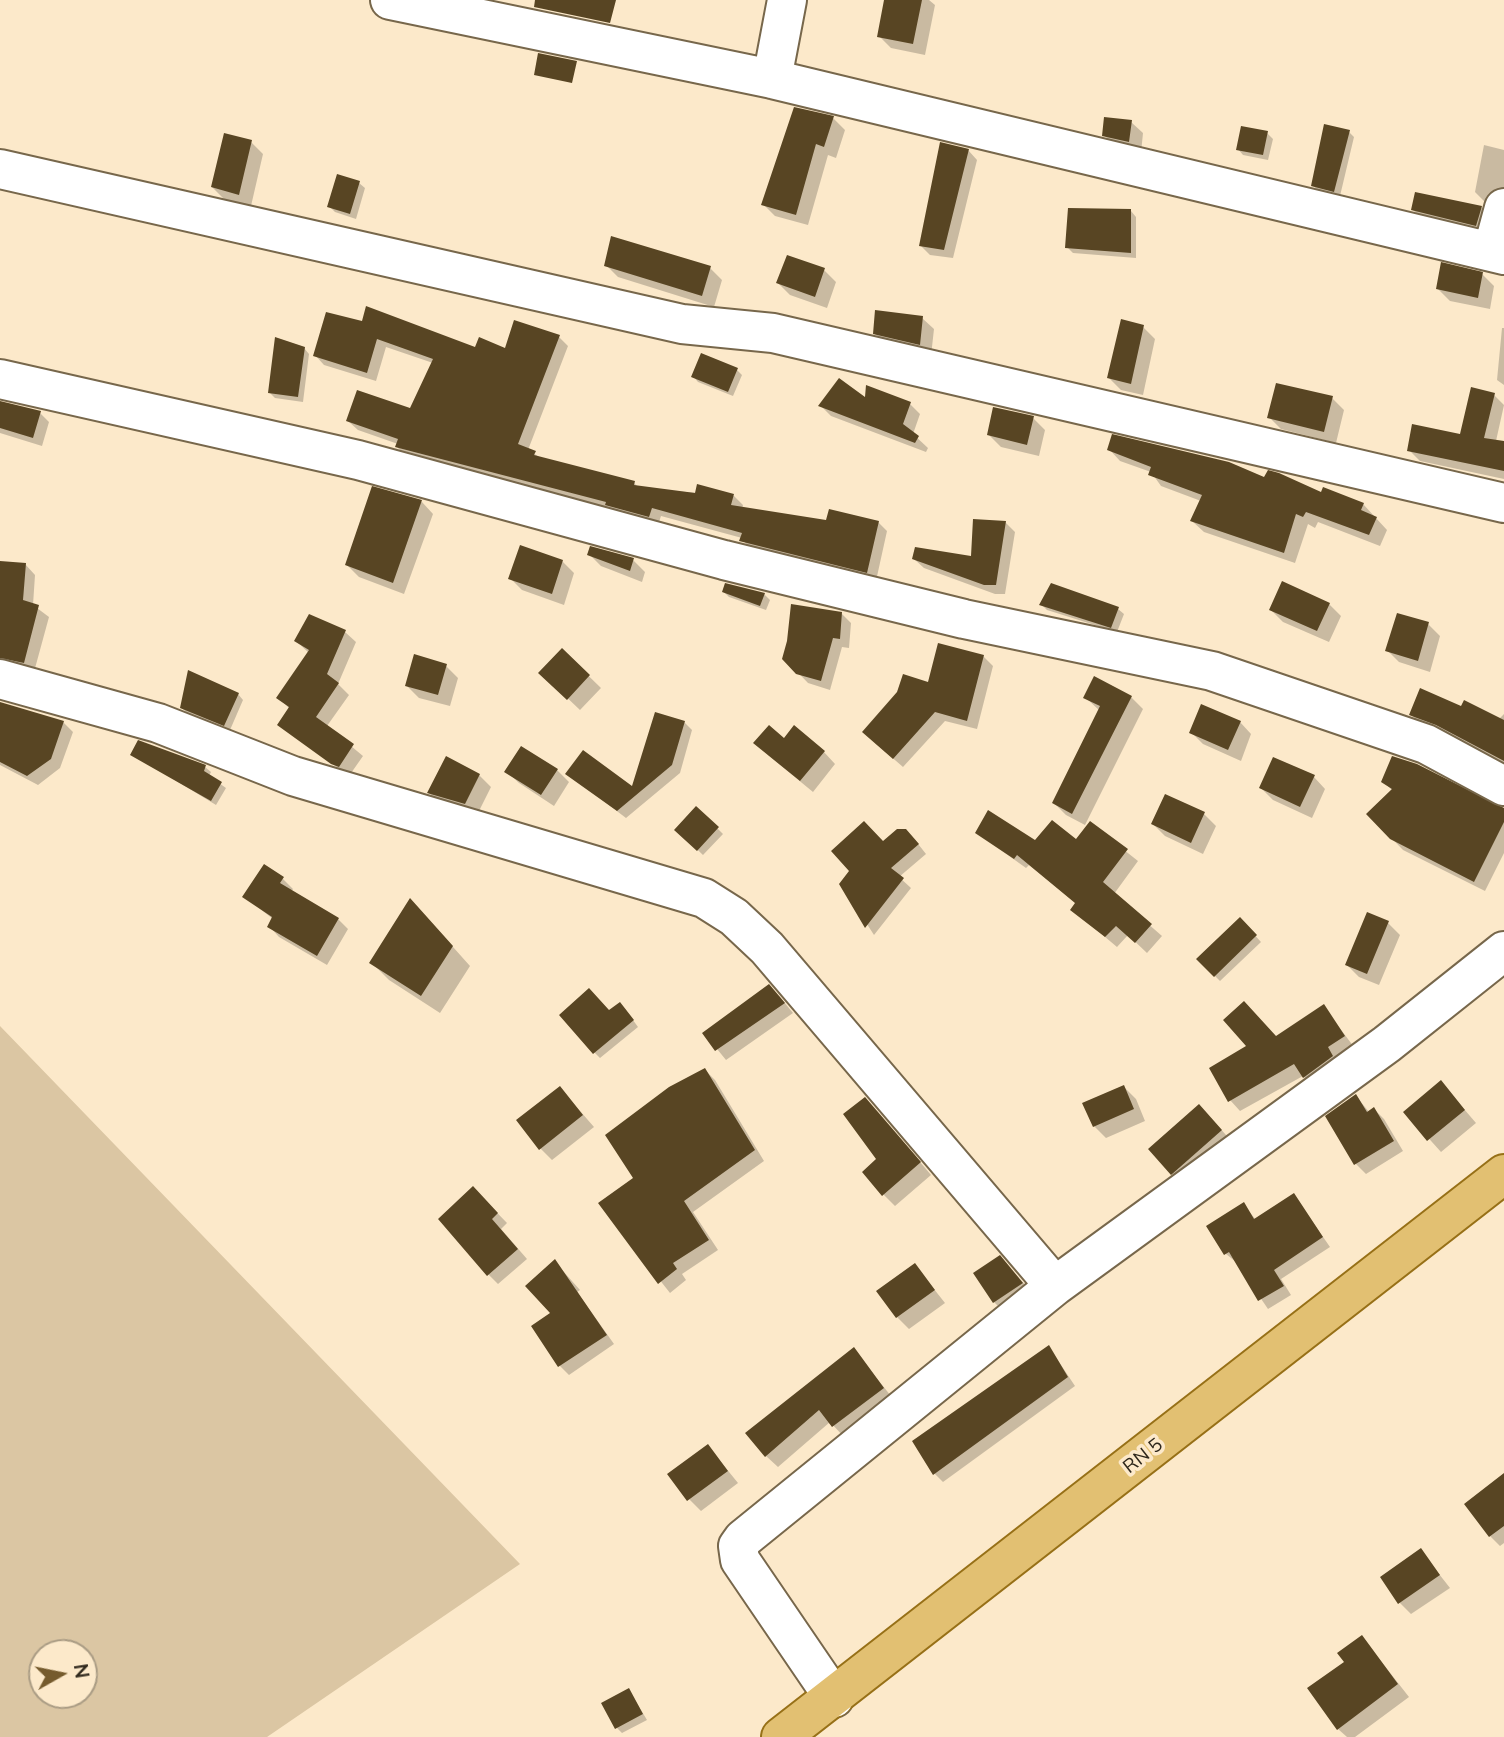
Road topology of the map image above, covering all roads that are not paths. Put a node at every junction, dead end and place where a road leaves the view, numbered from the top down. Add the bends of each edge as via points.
1 (390, 0) edge
2 (787, 0) edge
3 (772, 79) junction
4 (0, 169) edge
5 (1504, 208) edge
6 (1498, 254) edge
7 (0, 379) edge
8 (1504, 503) edge
9 (0, 678) edge
10 (1504, 786) edge
11 (1504, 951) edge
12 (1504, 1174) edge
13 (1055, 1286) junction
14 (834, 1698) junction
15 (782, 1737) edge

1 - 3 street
2 - 3 street
3 - 6 street
4 - 8 street via 682,324 773,333
5 - 6 street
7 - 10 street via 358,460 724,560 964,619 1212,671 1426,744
9 - 13 street via 158,723 293,776 704,898 734,917 767,948
11 - 13 street via 1387,1044
12 - 14 main road, RN 5 / RN 5
13 - 14 street via 738,1546 740,1560
14 - 15 main road, RN 5 / RN 5

